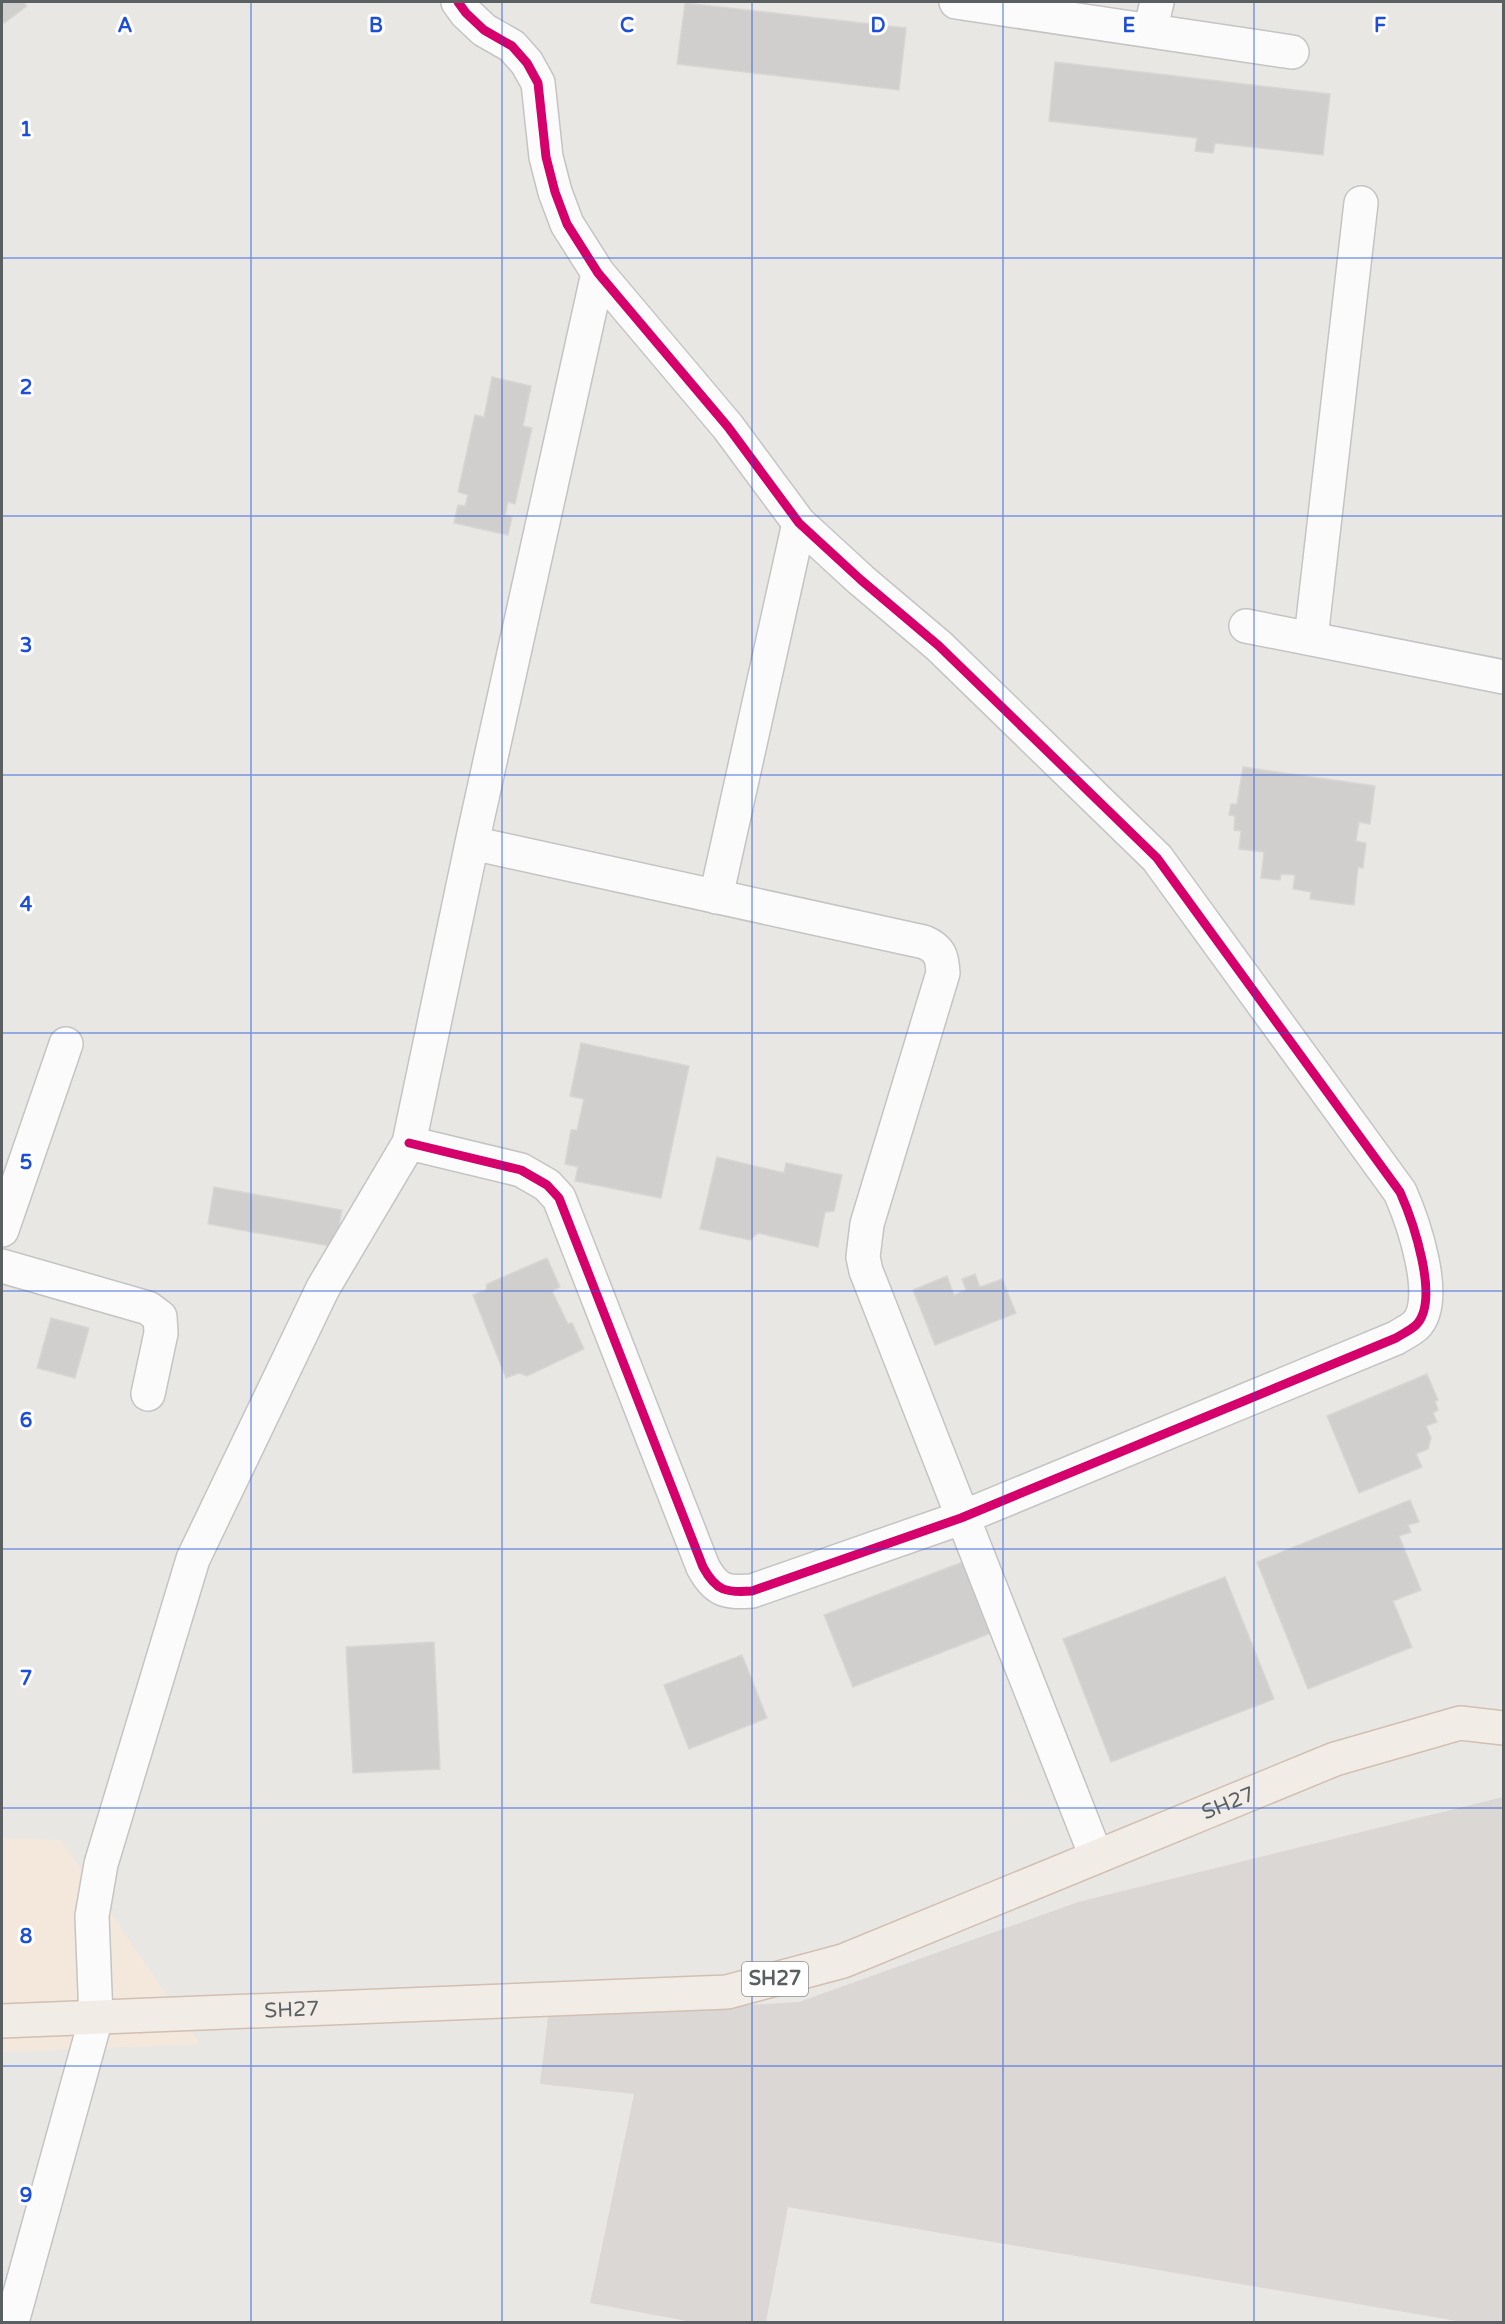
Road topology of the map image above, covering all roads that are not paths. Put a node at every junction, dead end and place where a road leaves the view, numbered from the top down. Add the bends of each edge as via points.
1 (458, 2) edge
2 (956, 2) edge
3 (1153, 16) edge
4 (1292, 52) dead end
5 (1360, 203) dead end
6 (598, 273) junction
7 (799, 523) junction
8 (1246, 626) dead end
9 (1311, 638) junction
10 (1503, 677) edge
11 (472, 843) junction
12 (716, 897) junction
13 (66, 1044) dead end
14 (409, 1143) junction
15 (2, 1230) edge
16 (2, 1266) edge
17 (148, 1394) dead end
18 (961, 1518) junction
19 (1503, 1728) edge
20 (1096, 1856) junction
21 (96, 2018) junction
22 (2, 2021) edge
23 (12, 2322) edge

1 - 6 street via 484,30 512,46 538,83 546,158 555,192 567,224
2 - 3 street
3 - 4 street
5 - 9 street
6 - 7 street via 728,427
6 - 11 street
7 - 12 street
7 - 18 street via 939,646 1157,858 1400,1192 1422,1253 1424,1307 1417,1325 1396,1338
8 - 9 street
9 - 10 street
11 - 12 street
11 - 14 street
12 - 18 street via 924,942 940,952 943,973 867,1224 863,1257
13 - 15 street
14 - 18 street via 521,1170 547,1185 559,1198 704,1567 710,1581 719,1588 734,1593 752,1591
14 - 21 street via 323,1287 193,1559 101,1864 92,1916
16 - 17 street via 148,1308 160,1317 161,1333
18 - 20 street
19 - 20 main road, SH27 / SH27 via 1460,1723 1335,1759
20 - 21 main road, SH27 / SH27 via 843,1961 726,1992
21 - 22 main road, SH27 / SH27
21 - 23 street

